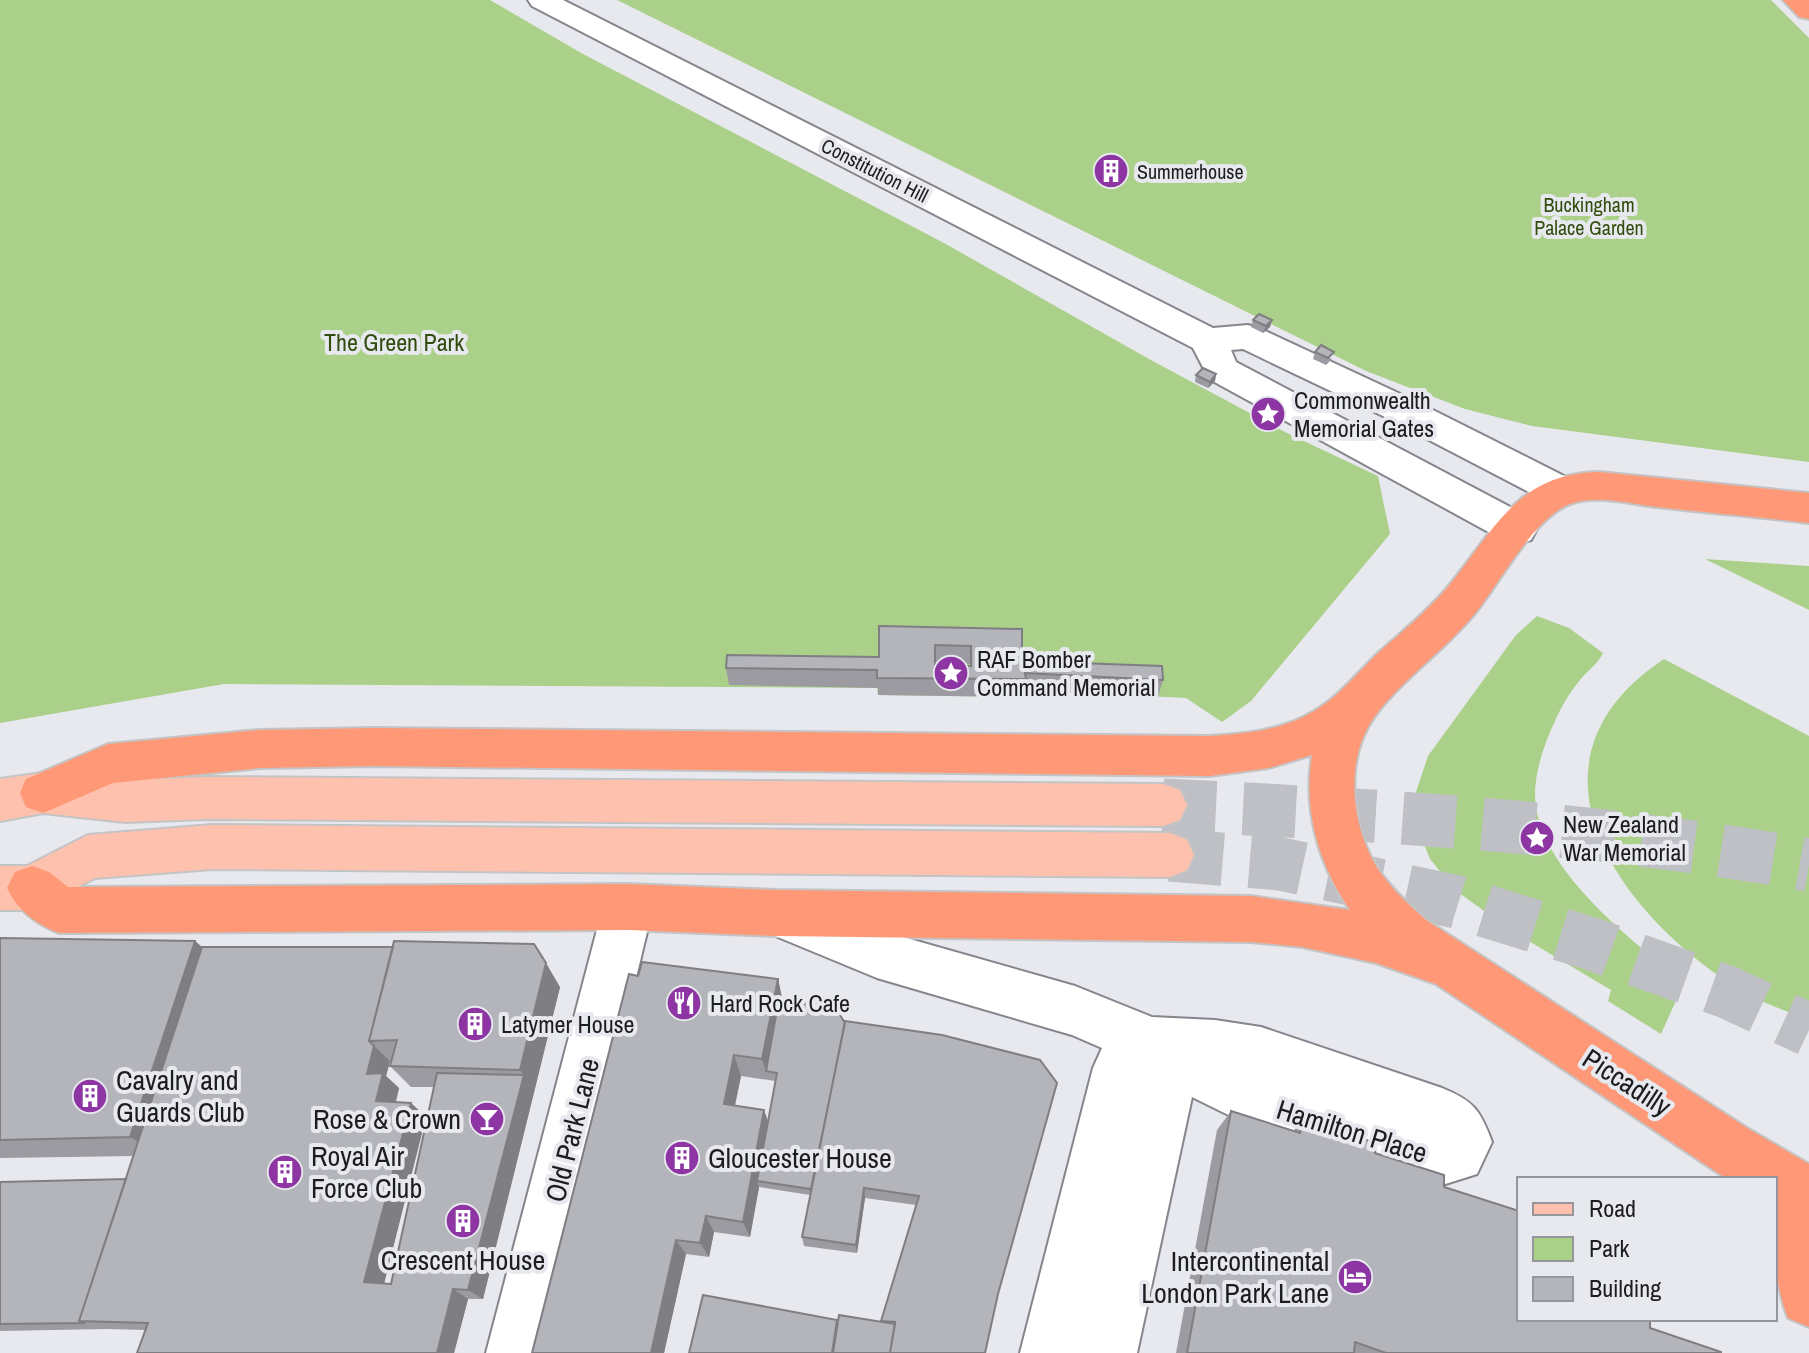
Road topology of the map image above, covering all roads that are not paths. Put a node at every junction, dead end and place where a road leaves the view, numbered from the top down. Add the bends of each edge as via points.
1 (542, 0) edge
2 (1797, 0) edge
3 (1809, 11) edge
4 (1208, 340) junction
5 (1560, 491) junction
6 (1809, 508) edge
7 (1517, 529) junction
8 (1356, 706) junction
9 (22, 796) edge
10 (1163, 805) tunnel mouth
11 (1170, 855) tunnel mouth
12 (16, 888) edge
13 (628, 907) junction
14 (777, 913) junction
15 (1448, 965) junction
16 (1152, 1043) junction
17 (1744, 1163) edge
18 (1772, 1177) edge
19 (1777, 1179) edge
20 (1809, 1195) edge
21 (1777, 1198) edge
22 (1809, 1297) edge
23 (516, 1353) edge
24 (1050, 1353) edge
25 (1107, 1353) edge

1 - 4 street, Constitution Hill
2 - 3 highway
4 - 5 street via 1248,337
4 - 7 street via 1222,370
5 - 6 highway via 1602,487
5 - 7 highway
7 - 8 highway via 1459,603
8 - 9 highway via 1309,738 1246,754 260,749 108,764
8 - 15 highway via 1338,741 1332,772 1331,803 1340,839 1377,907
9 - 10 main road via 125,801
11 - 12 main road via 212,847 88,857
12 - 13 highway via 59,910
13 - 14 highway
13 - 23 street, Old Park Lane
14 - 15 highway via 1291,922 1358,933
14 - 16 street, Hamilton Place via 877,954 1075,1011
15 - 17 highway, Piccadilly
16 - 16 street, Hamilton Place via 1261,1053 1442,1115 1459,1128 1464,1142 1457,1154 1439,1158 1263,1105
16 - 24 street via 1133,1052 1120,1068
16 - 25 street via 1167,1089
17 - 18 highway, Piccadilly
19 - 20 highway, Piccadilly
21 - 22 highway via 1793,1227

